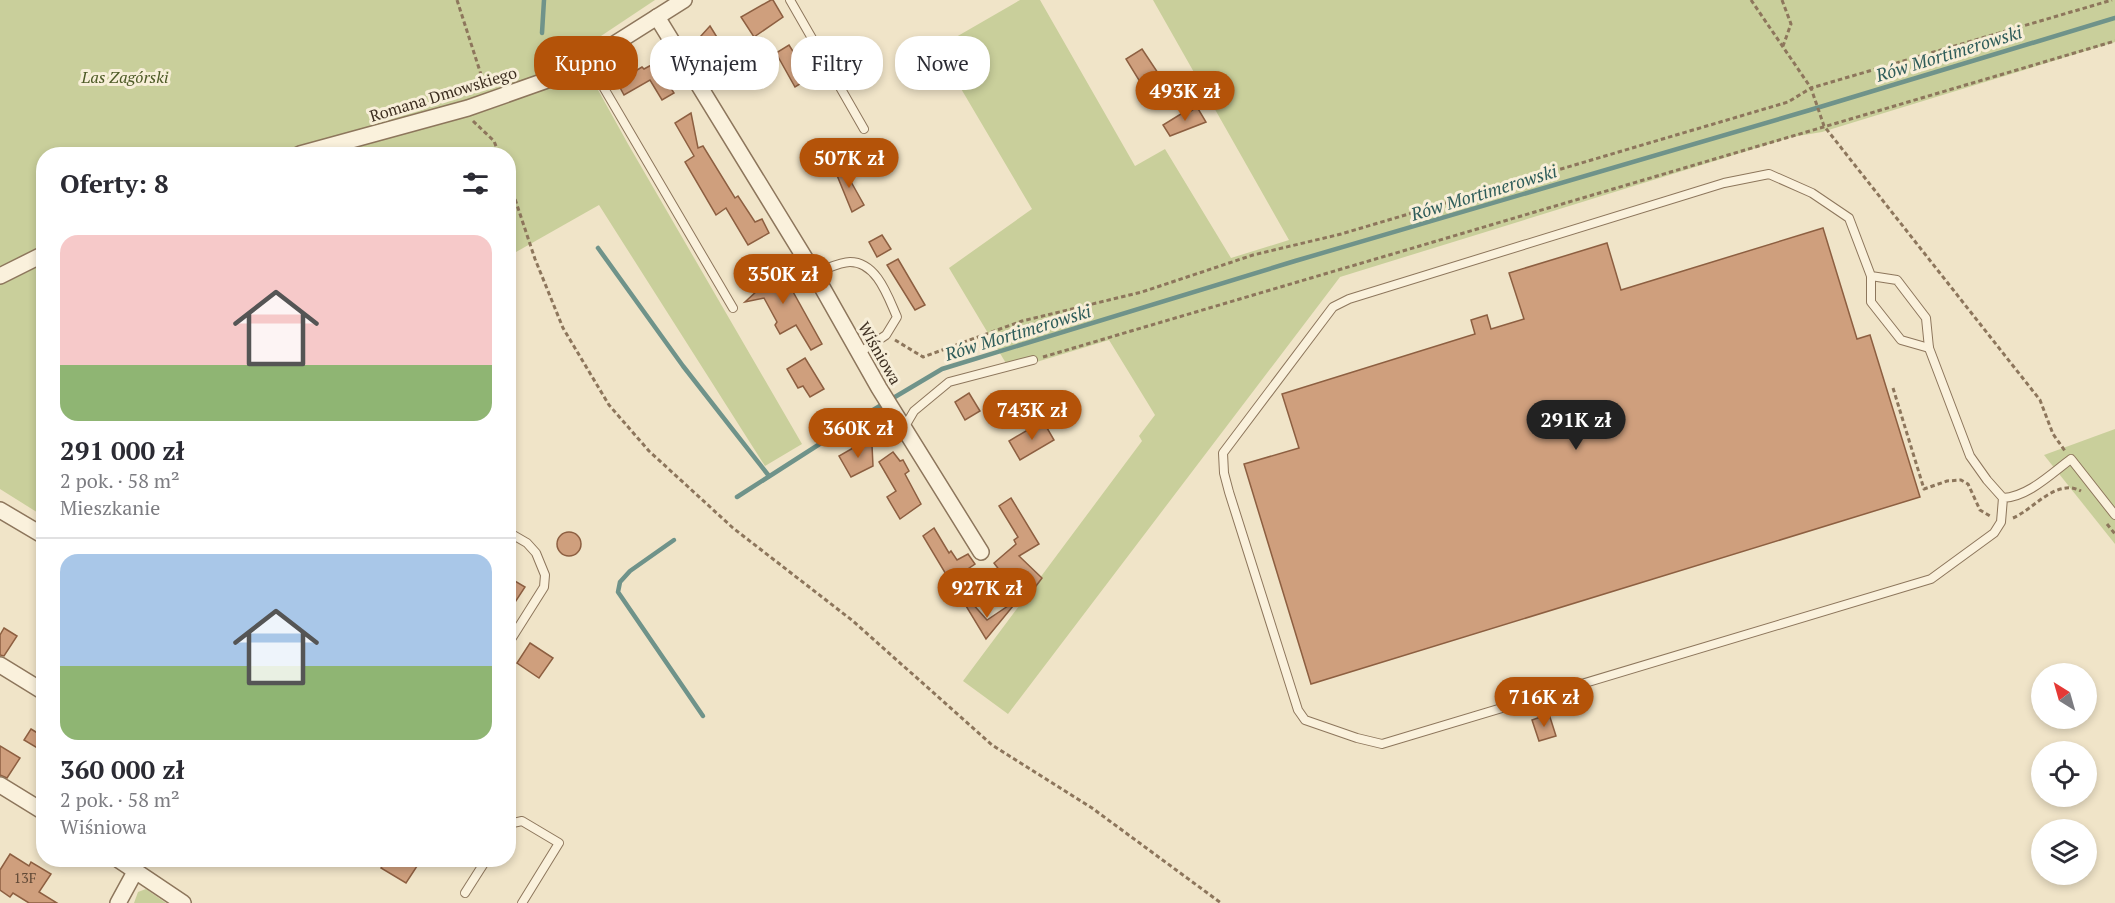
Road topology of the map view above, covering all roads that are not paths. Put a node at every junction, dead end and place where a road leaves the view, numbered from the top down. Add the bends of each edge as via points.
1 (684, 0) edge
2 (790, 0) edge
3 (657, 17) junction
4 (627, 36) edge
5 (534, 85) edge
6 (605, 90) edge
7 (864, 129) dead end
8 (326, 147) edge
9 (36, 258) edge
10 (814, 273) junction
11 (0, 276) edge
12 (1871, 276) junction
13 (733, 308) dead end
14 (1929, 348) junction
15 (859, 353) junction
16 (1033, 360) road end
17 (904, 428) junction
18 (2003, 498) junction
19 (0, 510) edge
20 (2115, 515) edge
21 (36, 531) edge
22 (516, 537) edge
23 (981, 552) dead end
24 (516, 631) edge
25 (0, 665) edge
26 (36, 687) edge
27 (0, 785) edge
28 (36, 807) edge
29 (516, 822) edge
30 (131, 867) edge
31 (482, 867) edge
32 (136, 870) junction
33 (465, 893) dead end
34 (118, 903) edge
35 (183, 903) edge
36 (522, 903) edge

1 - 3 street, Romana Dmowskiego
2 - 7 lane
3 - 4 street, Romana Dmowskiego
3 - 10 street, Wiśniowa
5 - 8 street, Romana Dmowskiego via 468,108
6 - 13 lane
9 - 11 street
10 - 15 street, Wiśniowa
10 - 15 lane via 850,262 867,266 883,286 897,317 886,335
12 - 14 lane via 1871,302 1901,340
12 - 14 lane via 1897,280 1926,318
12 - 18 lane via 1849,218 1812,193 1769,174 1724,183 1540,238 1333,307 1223,453 1229,492 1298,710 1305,720 1382,744 1931,579 1994,533 2001,522
14 - 18 lane via 1970,456
15 - 17 street, Wiśniowa
16 - 17 lane via 949,382 914,411
17 - 23 street, Wiśniowa
18 - 20 lane via 2031,488 2071,459
19 - 21 street
22 - 24 lane via 536,553 545,575 544,587
25 - 26 street
27 - 28 street
29 - 36 lane via 522,821 559,843
30 - 32 street
31 - 33 lane
32 - 34 street
32 - 35 street

